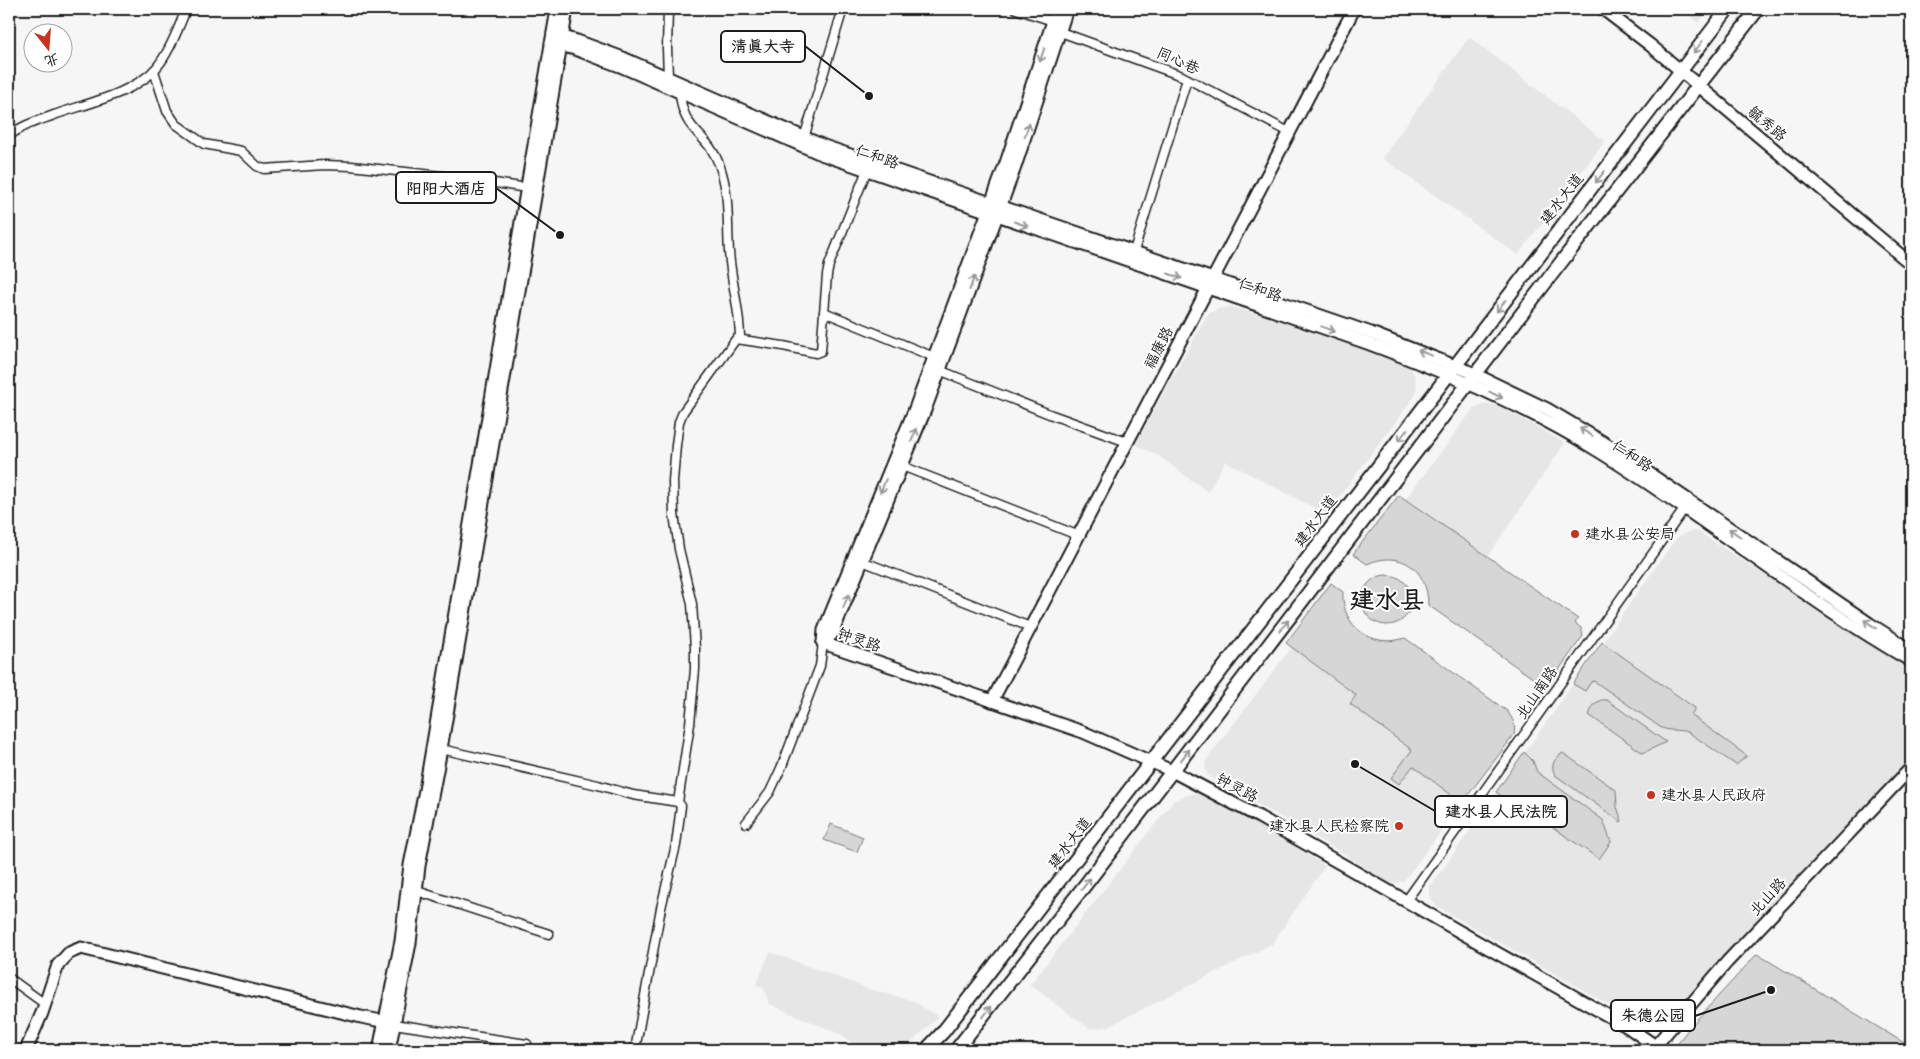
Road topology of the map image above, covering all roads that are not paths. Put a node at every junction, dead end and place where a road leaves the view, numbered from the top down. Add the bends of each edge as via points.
1 (186, 9) edge
2 (557, 9) edge
3 (566, 9) edge
4 (668, 9) edge
5 (843, 9) edge
6 (1016, 9) edge
7 (1057, 9) edge
8 (1067, 9) edge
9 (1354, 9) edge
10 (1603, 9) edge
11 (1728, 9) edge
12 (1758, 9) edge
13 (1054, 27) junction
14 (556, 40) junction
15 (154, 70) junction
16 (1680, 71) junction
17 (668, 78) junction
18 (1187, 79) junction
19 (1698, 86) junction
20 (680, 92) junction
21 (1289, 132) junction
22 (9, 136) edge
23 (804, 138) junction
24 (867, 170) junction
25 (527, 188) junction
26 (994, 209) junction
27 (1134, 251) junction
28 (1911, 264) edge
29 (1210, 283) junction
30 (824, 312) junction
31 (740, 339) junction
32 (934, 357) junction
33 (939, 370) junction
34 (1452, 370) junction
35 (1473, 379) junction
36 (1127, 442) junction
37 (902, 466) junction
38 (1686, 505) junction
39 (1077, 535) junction
40 (862, 561) junction
41 (458, 620) junction
42 (1030, 627) junction
43 (823, 643) junction
44 (1911, 650) edge
45 (1911, 661) edge
46 (992, 701) junction
47 (441, 749) junction
48 (1152, 762) junction
49 (1911, 768) edge
50 (1172, 772) junction
51 (1911, 779) edge
52 (678, 802) junction
53 (746, 824) dead end
54 (417, 892) junction
55 (1406, 901) junction
56 (549, 934) dead end
57 (9, 978) edge
58 (45, 1004) junction
59 (389, 1023) junction
60 (527, 1044) dead end
61 (1657, 1049) edge
62 (26, 1050) edge
63 (379, 1050) edge
64 (388, 1050) edge
65 (636, 1050) edge
66 (926, 1050) edge
67 (956, 1050) edge

1 - 15 street via 159,66
2 - 14 main road
3 - 14 main road
4 - 17 street
5 - 23 street
6 - 13 street, 同心巷
7 - 13 main road
8 - 13 main road
9 - 21 main road, 福康路
10 - 16 main road, 毓秀路
11 -> 16 main road, 建水大道
12 - 19 main road
13 - 18 street, 同心巷
13 - 26 main road
14 - 17 main road, 仁和路 via 623,58
14 - 20 main road, 仁和路
14 - 25 main road
14 - 41 main road
15 - 22 street via 121,91 26,125
15 - 25 street via 167,111 176,124 204,144 241,151 264,169 351,166
16 - 19 main road, 毓秀路
16 -> 34 main road, 建水大道
17 - 23 main road, 仁和路
18 - 21 street, 同心巷
18 - 27 street
19 - 28 main road, 毓秀路
19 - 35 main road
20 - 24 main road, 仁和路 via 796,144
20 - 31 street via 685,117 714,154 724,178
21 - 29 main road, 福康路
23 - 26 main road, 仁和路
24 - 26 main road, 仁和路
24 - 30 street via 829,264
25 - 41 main road
26 - 27 main road, 仁和路
26 -> 29 main road, 仁和路
26 - 32 main road
33 -> 26 main road
27 - 29 main road, 仁和路
29 - 34 main road, 仁和路 via 1371,333
29 - 36 main road, 福康路
30 - 31 street via 821,351 818,353
30 - 32 street
31 - 52 street via 736,339 679,422 673,481 674,514 692,604 696,662
32 -> 43 main road via 824,630
33 - 36 street
37 -> 33 main road
34 - 35 main road, 仁和路
34 -> 48 main road, 建水大道
35 - 38 main road, 仁和路
50 -> 35 main road
36 - 39 main road, 福康路
37 - 39 street
37 - 40 main road
44 -> 38 main road, 仁和路
38 - 45 main road, 仁和路 via 1864,633
38 - 55 street, 北山南路
39 - 42 main road, 福康路
40 - 42 street
43 -> 40 main road via 832,634
41 - 47 main road
41 - 59 main road via 410,865
42 - 46 main road, 福康路
43 - 46 main road, 钟灵路
43 - 53 street via 820,666 782,766 770,792
46 - 48 main road, 钟灵路 via 1083,732
47 - 52 street via 633,795
47 - 54 main road
48 - 50 main road, 钟灵路
48 - 66 main road, 建水大道
49 - 61 main road, 北山路 via 1727,962
50 - 55 main road, 钟灵路
67 -> 50 main road
51 - 61 main road, 北山路
52 - 65 street via 681,806 676,846 661,908
54 - 56 street
54 - 59 main road via 410,943
55 - 61 main road, 钟灵路 via 1628,1027
57 - 58 street
58 - 59 main road via 58,965 69,953 81,948
58 - 62 main road
59 - 60 street
59 - 63 main road
59 - 64 main road

